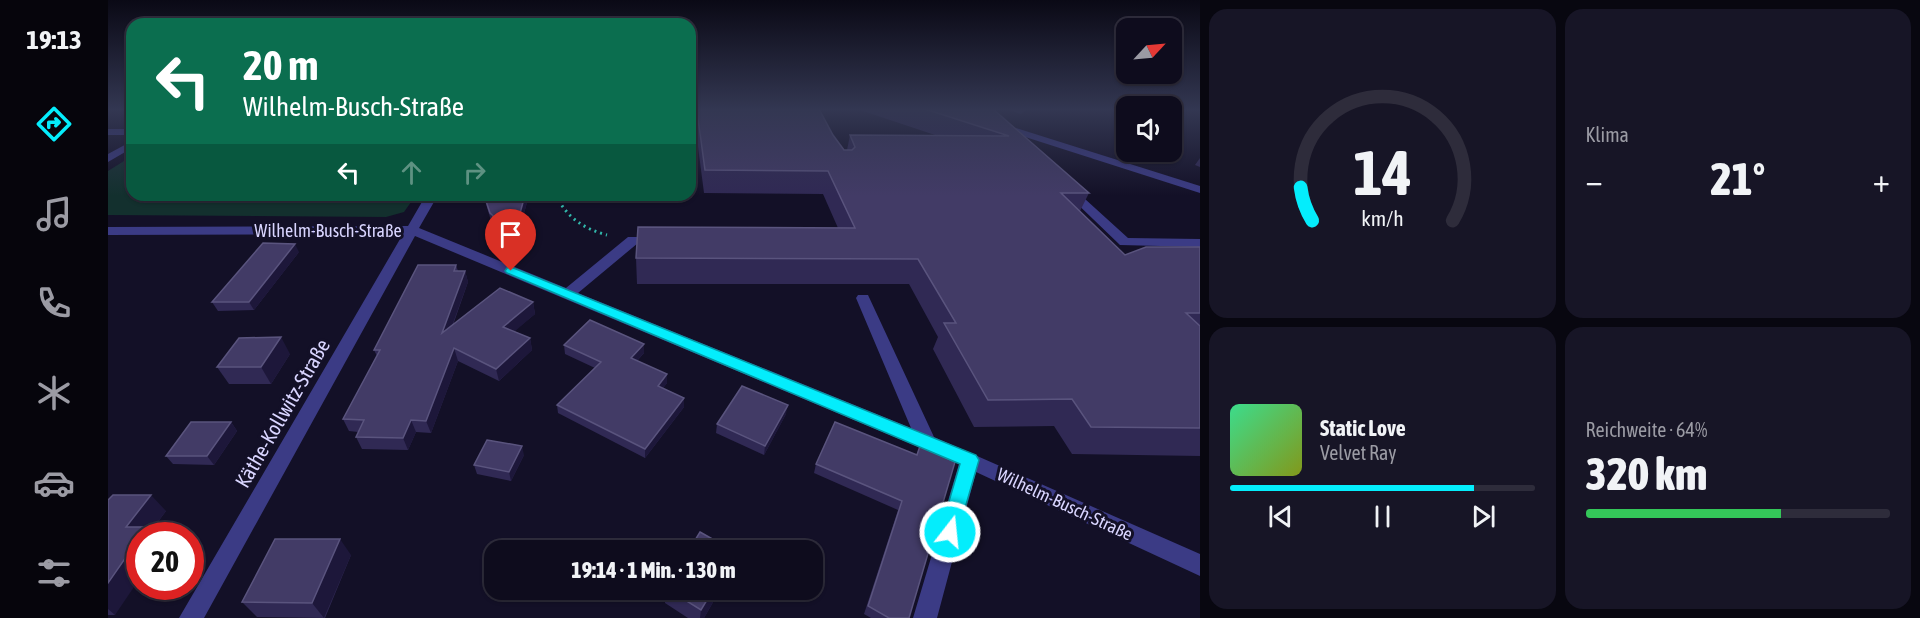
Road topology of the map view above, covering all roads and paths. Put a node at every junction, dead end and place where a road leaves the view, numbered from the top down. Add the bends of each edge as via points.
1 (1012, 138) edge
2 (1038, 138) edge
3 (126, 148) edge
4 (1025, 148) edge
5 (108, 159) edge
6 (1058, 180) edge
7 (1200, 190) edge
8 (429, 201) edge
9 (558, 201) edge
10 (412, 230) junction
11 (108, 231) edge
12 (633, 240) joint
13 (1200, 243) edge
14 (568, 294) junction
15 (863, 298) dead end
16 (927, 443) junction
17 (970, 460) junction
18 (1200, 565) edge
19 (191, 618) edge
20 (925, 618) edge

1 - 4 street
2 - 7 street
3 - 5 street
6 - 13 street via 1125,242
8 - 10 street, Käthe-Kollwitz-Straße
9 - 12 path via 560,208 596,233
10 - 11 street, Wilhelm-Busch-Straße
10 - 14 street, Wilhelm-Busch-Straße
10 - 19 street, Käthe-Kollwitz-Straße
12 - 14 street
14 - 16 street, Wilhelm-Busch-Straße
15 - 16 street
16 - 17 street, Wilhelm-Busch-Straße
17 - 18 street, Wilhelm-Busch-Straße
17 - 20 street

